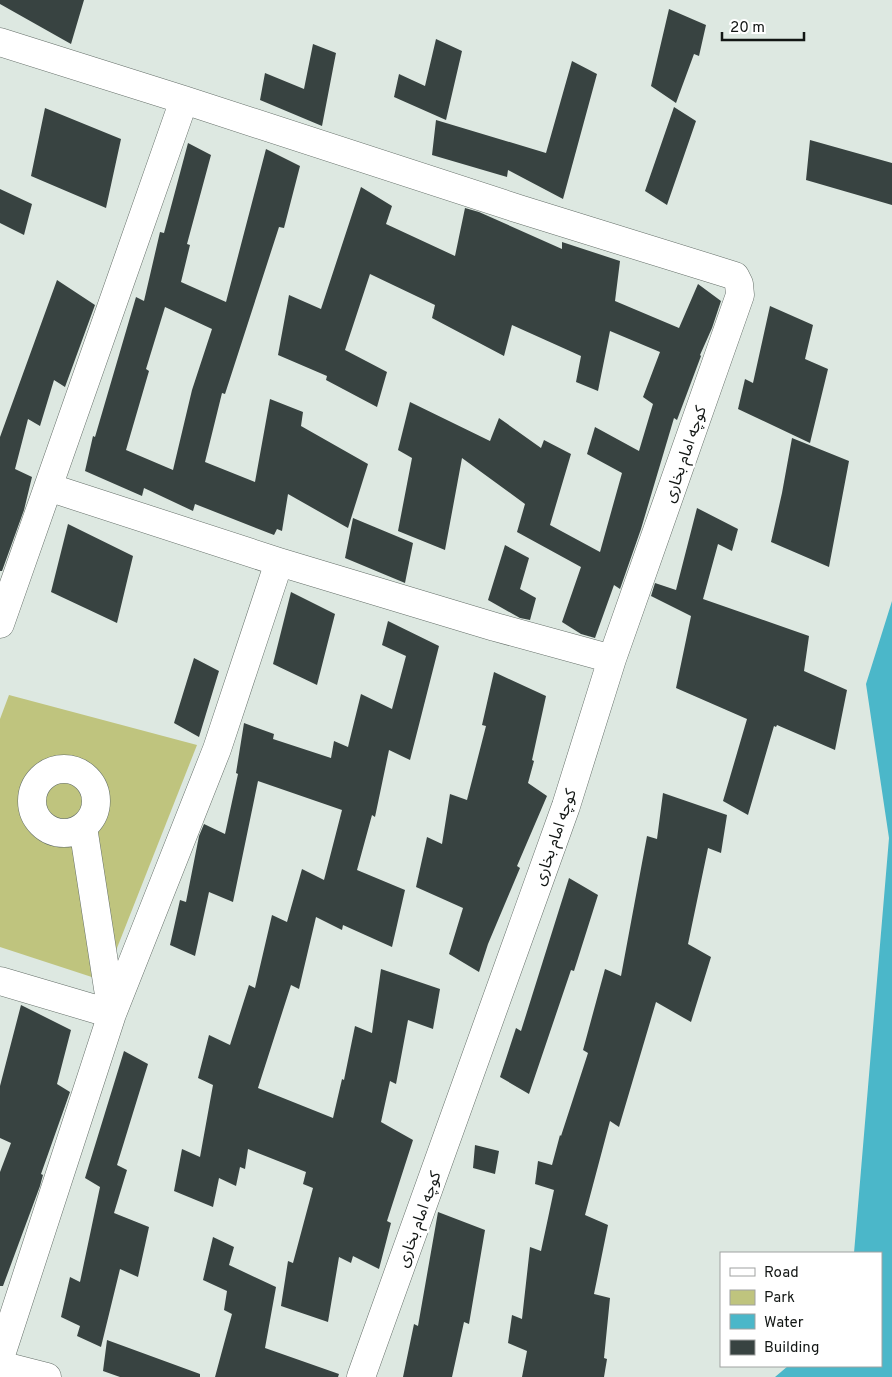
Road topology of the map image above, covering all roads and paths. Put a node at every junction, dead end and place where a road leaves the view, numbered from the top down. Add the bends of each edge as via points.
1 (0, 42) edge
2 (184, 100) junction
3 (48, 487) junction
4 (278, 562) junction
5 (0, 624) edge
6 (612, 659) junction
7 (83, 828) dead end
8 (0, 981) edge
9 (112, 1014) junction
10 (0, 1358) edge
11 (0, 1364) edge
12 (47, 1377) edge
13 (361, 1377) edge

1 - 2 street
2 - 3 street
2 - 6 street, کوچه امام بخاری via 735,276 740,295
3 - 4 street
3 - 5 street
4 - 6 street
4 - 9 street via 217,750
6 - 13 street, کوچه امام بخاری via 566,806
7 - 9 street
8 - 9 street
9 - 10 street
11 - 12 street

